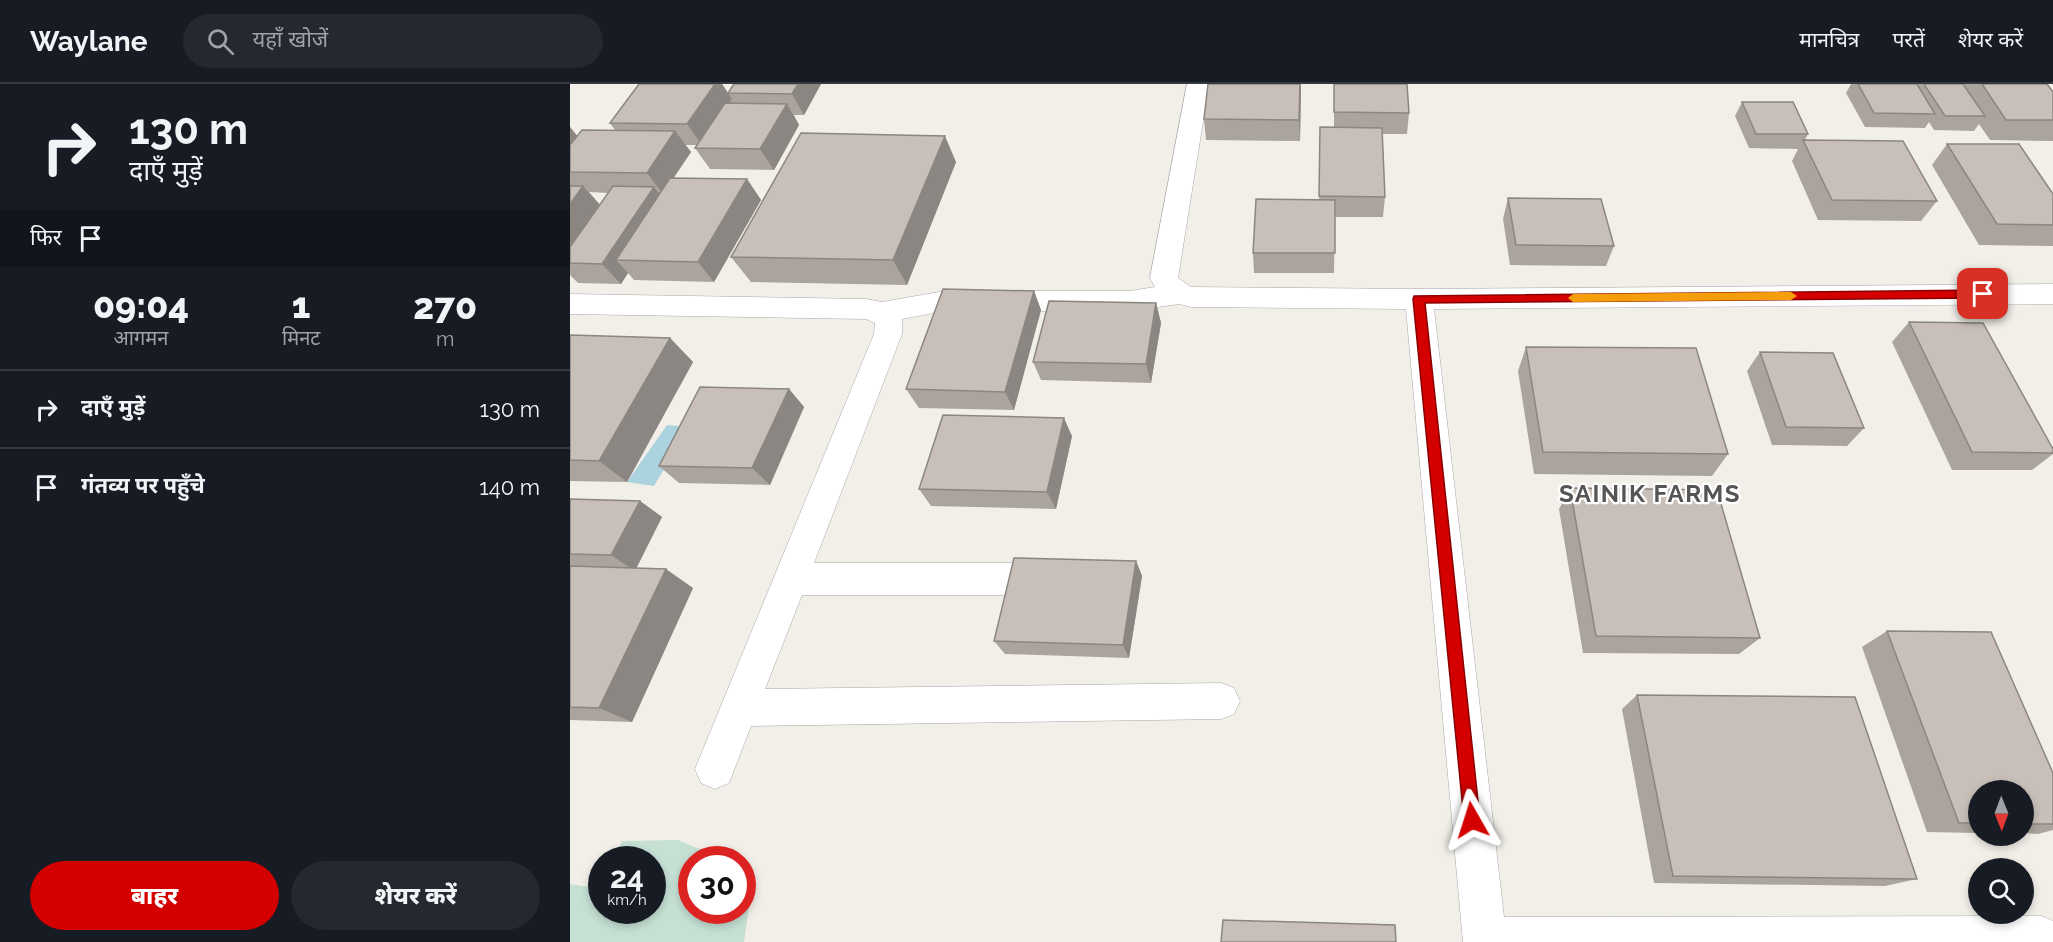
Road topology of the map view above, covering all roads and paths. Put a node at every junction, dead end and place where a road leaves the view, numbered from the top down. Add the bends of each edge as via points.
1 (1198, 84) edge
2 (1178, 294) junction
3 (2053, 294) edge
4 (1419, 299) junction
5 (570, 304) edge
6 (882, 312) junction
7 (791, 579) junction
8 (1013, 579) edge
9 (1221, 701) dead end
10 (739, 708) junction
11 (715, 769) dead end
12 (2042, 938) dead end
13 (1484, 940) edge

1 - 2 street via 1164,278
2 - 4 street
2 - 6 street via 1130,302 945,301
3 - 4 street
4 - 13 street
5 - 6 street
6 - 7 street via 889,321 888,334
7 - 8 street
7 - 10 street
9 - 10 street
10 - 11 street
12 - 13 street

